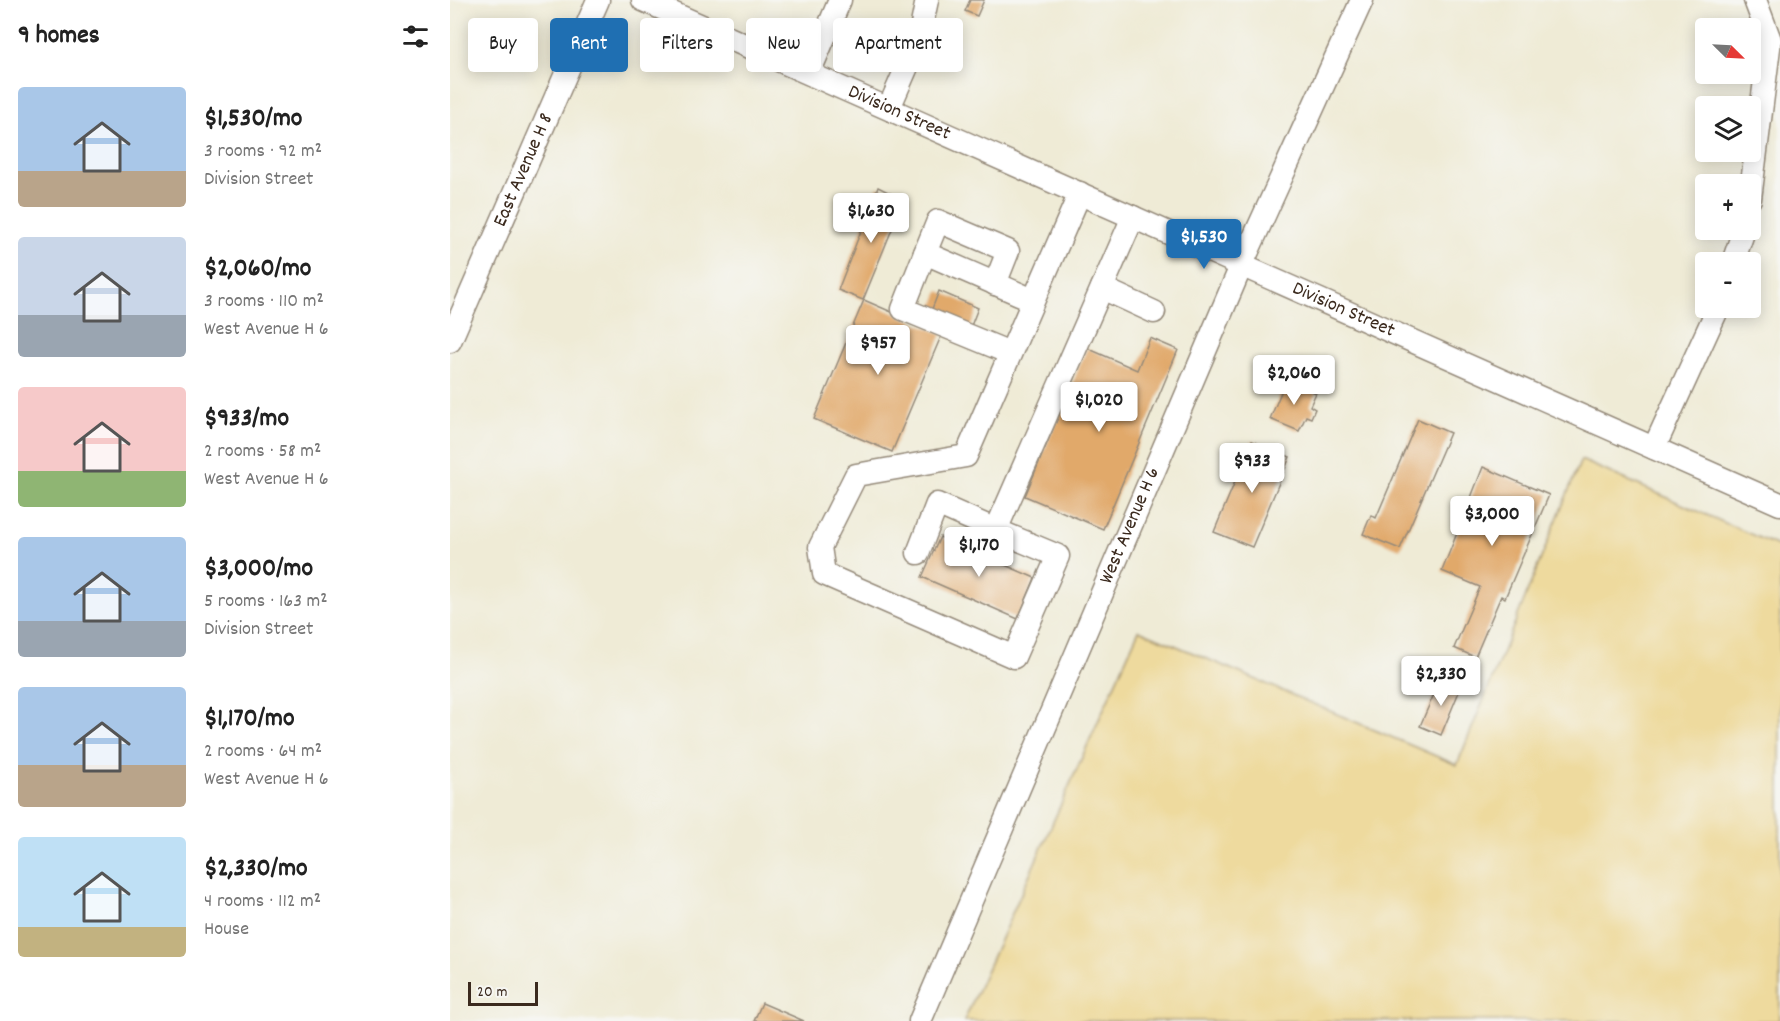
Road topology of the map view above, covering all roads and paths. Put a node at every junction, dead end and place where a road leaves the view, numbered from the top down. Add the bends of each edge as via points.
1 (598, 0) edge
2 (643, 0) edge
3 (840, 0) edge
4 (927, 0) edge
5 (1362, 0) edge
6 (1755, 0) edge
7 (809, 73) junction
8 (889, 108) junction
9 (1753, 174) edge
10 (1080, 193) junction
11 (1133, 216) junction
12 (925, 253) junction
13 (1242, 264) junction
14 (995, 284) junction
15 (1102, 288) junction
16 (1033, 300) junction
17 (1154, 312) dead end
18 (1713, 318) edge
19 (450, 341) edge
20 (1010, 353) junction
21 (1654, 448) junction
22 (1780, 504) edge
23 (996, 530) junction
24 (918, 552) dead end
25 (920, 1021) edge

1 - 19 street, East Avenue H 8
2 - 7 street, Division Street
3 - 7 street
4 - 8 street via 919,39
5 - 13 street, West Avenue H 6
6 - 9 street via 1770,40
7 - 8 street, Division Street
8 - 10 street, Division Street
10 - 11 street, Division Street
10 - 16 street
11 - 13 street, Division Street
11 - 15 street
12 - 14 street
12 - 14 street via 938,221 1008,251
12 - 20 street via 903,309
13 - 21 street, Division Street
13 - 25 street, West Avenue H 6
14 - 16 street
15 - 17 street
15 - 23 street
16 - 20 street
18 - 21 street
20 - 23 street via 966,456 856,475 820,547 824,574 1014,657 1058,556
21 - 22 street, Division Street
23 - 24 street via 938,504

